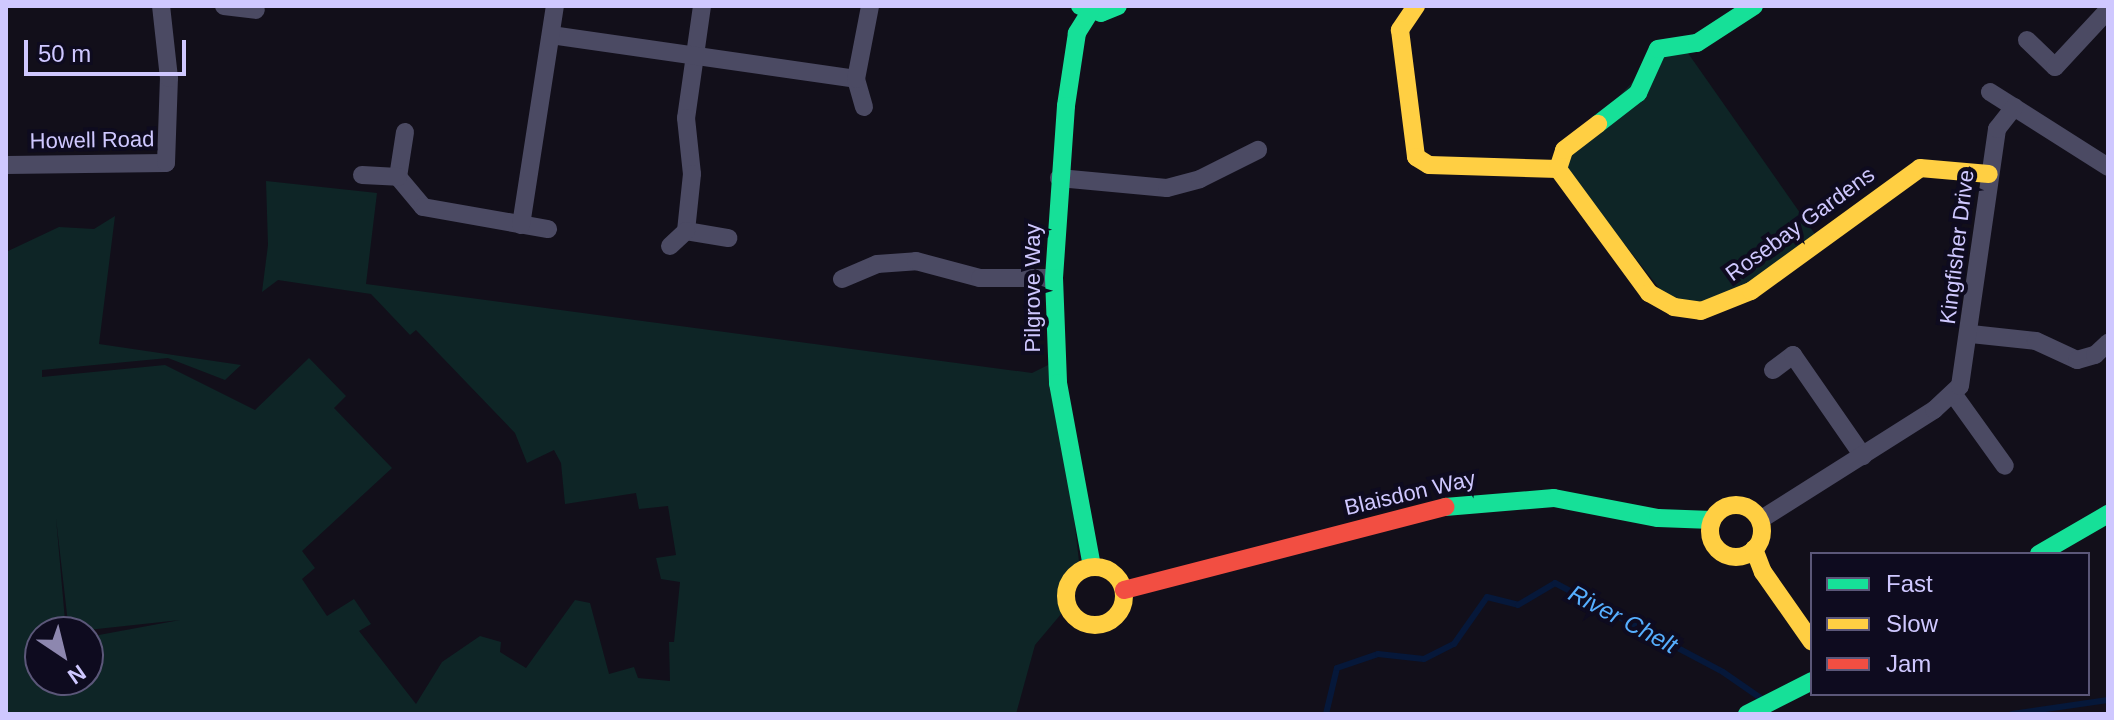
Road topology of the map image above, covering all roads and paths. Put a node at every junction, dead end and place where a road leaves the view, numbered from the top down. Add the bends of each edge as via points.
1 (161, 6) edge
2 (224, 6) edge
3 (555, 6) edge
4 (702, 6) edge
5 (870, 6) edge
6 (1118, 6) edge
7 (1416, 6) edge
8 (1754, 6) edge
9 (1085, 9) edge
10 (256, 10) dead end
11 (2108, 10) edge
12 (551, 35) junction
13 (2027, 40) dead end
14 (697, 55) junction
15 (856, 79) junction
16 (1990, 92) dead end
17 (864, 107) dead end
18 (2014, 107) junction
19 (405, 132) dead end
20 (1258, 150) dead end
21 (6, 165) edge
22 (2108, 167) edge
23 (1558, 169) junction
24 (1989, 174) junction
25 (362, 175) dead end
26 (398, 177) junction
27 (1059, 178) junction
28 (521, 225) junction
29 (548, 229) dead end
30 (686, 231) junction
31 (728, 238) dead end
32 (670, 246) dead end
33 (1054, 278) junction
34 (842, 279) dead end
35 (1971, 334) junction
36 (2108, 343) edge
37 (1773, 370) dead end
38 (1954, 395) junction
39 (1863, 456) junction
40 (2005, 466) dead end
41 (2108, 514) edge
42 (1712, 520) junction
43 (1760, 520) junction
44 (1754, 549) junction
45 (2042, 552) edge
46 (1092, 567) junction
47 (1124, 590) junction
48 (1810, 639) edge
49 (1810, 682) edge
50 (1751, 712) edge

1 - 21 street, Howell Road via 169,78 166,163
2 - 10 street
3 - 12 street
4 - 14 street
5 - 15 street
6 - 9 street
7 - 23 street via 1400,30 1416,157 1429,165
8 - 23 street via 1697,43 1658,49 1638,93 1564,150
9 - 27 street, Pilgrove Way via 1077,33
11 - 13 street via 2055,67
12 - 14 street
12 - 28 street
14 - 15 street
14 - 30 street via 686,118 692,174
15 - 17 street
16 - 18 street
18 - 22 street
18 - 24 street, Kingfisher Drive via 1997,129
19 - 26 street
20 - 27 street via 1200,179 1167,188
23 - 24 street, Rosebay Gardens via 1649,293 1674,307 1701,311 1751,291 1920,168
24 - 35 street, Kingfisher Drive
25 - 26 street
26 - 28 street via 409,195 432,211
27 - 33 street, Pilgrove Way
28 - 29 street
30 - 31 street
30 - 32 street
33 - 34 street via 980,278 935,264 897,261
33 - 46 street, Pilgrove Way via 1058,383
35 - 36 street via 2036,341 2077,360 2095,355
35 - 38 street, Kingfisher Drive via 1965,377
37 - 39 street via 1793,355
38 - 39 street
38 - 40 street
39 - 43 street
41 - 45 street
42 - 43 street via 1720,510 1741,505
42 - 44 street via 1710,534 1721,552 1743,556
42 - 47 street, Blaisdon Way via 1658,518 1554,498 1485,500 1425,510
43 - 44 street via 1762,536
44 - 48 street via 1763,572
46 - 47 street via 1106,568
46 - 47 street via 1071,579 1065,591 1067,607 1078,620 1090,625 1111,621 1120,612
49 - 50 street

